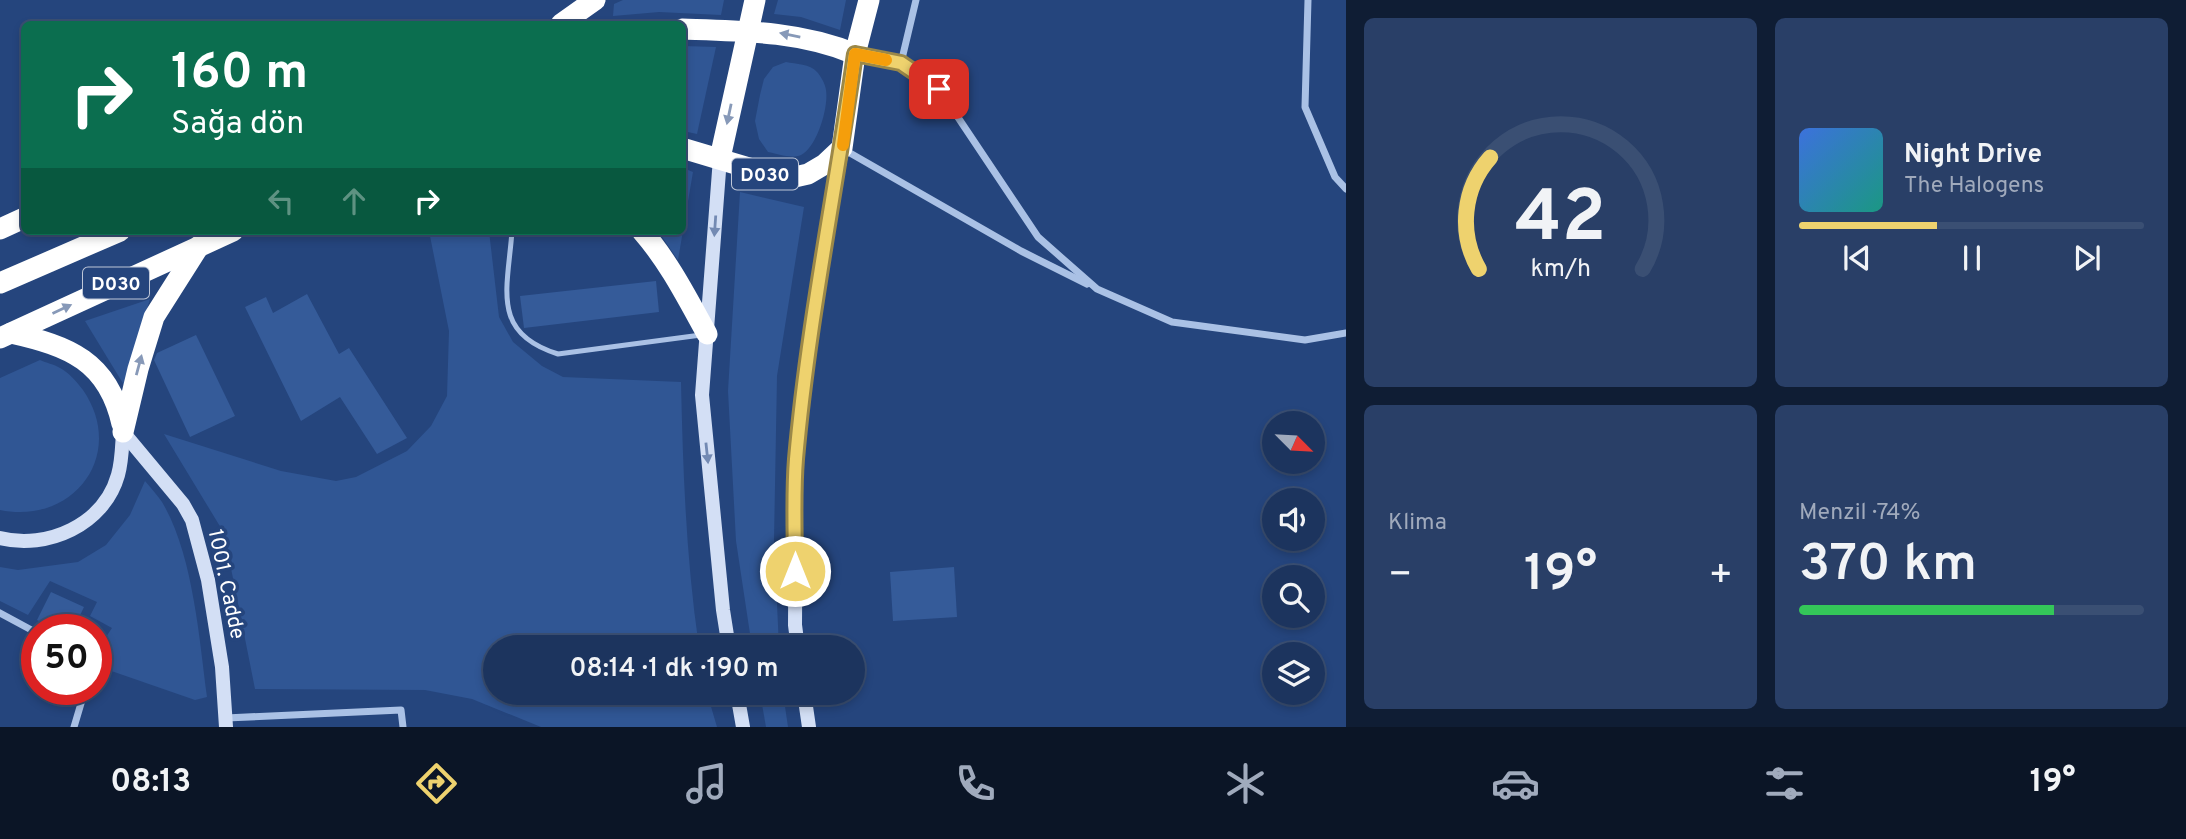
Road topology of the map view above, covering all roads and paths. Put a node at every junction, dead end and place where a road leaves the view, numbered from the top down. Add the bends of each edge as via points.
1 (595, 0) edge
2 (755, 0) edge
3 (869, 0) edge
4 (916, 0) edge
5 (1308, 0) edge
6 (565, 21) edge
7 (686, 29) edge
8 (747, 31) junction
9 (855, 54) junction
10 (901, 63) junction
11 (842, 148) junction
12 (686, 150) edge
13 (720, 158) junction
14 (1346, 189) edge
15 (21, 219) edge
16 (0, 229) edge
17 (111, 235) edge
18 (224, 235) edge
19 (512, 235) edge
20 (645, 235) edge
21 (199, 246) junction
22 (0, 283) edge
23 (1097, 289) junction
24 (1346, 333) edge
25 (707, 334) junction
26 (6, 335) edge
27 (123, 432) junction
28 (0, 538) edge
29 (0, 613) edge
30 (21, 624) edge
31 (727, 635) edge
32 (796, 635) edge
33 (81, 705) edge
34 (739, 705) edge
35 (806, 705) edge
36 (226, 723) edge
37 (74, 727) edge
38 (403, 727) edge
39 (743, 727) edge
40 (809, 727) edge

1 - 6 highway
2 - 8 highway
3 - 9 highway
4 - 10 street
5 - 14 street via 1305,107 1335,177
7 - 8 highway
9 -> 8 highway via 828,43
8 -> 13 highway
9 - 10 street
9 - 11 highway
10 - 23 street via 939,89 1038,237
11 - 13 highway, D030 via 808,174 786,179
11 - 23 street via 1021,251
11 - 32 main road via 815,301 796,462
12 - 13 highway, D030
13 -> 25 main road
15 - 16 highway
17 - 22 highway, D030
18 - 21 highway, D030
19 - 25 lane via 508,316 526,340 540,349 558,354
20 - 25 highway via 677,279
26 -> 21 highway, D030
27 -> 21 highway via 154,317
23 - 24 street via 1172,322 1305,340
25 -> 31 main road via 702,395
26 - 27 highway via 58,346 92,366 116,399
27 - 28 main road via 118,476 109,497 77,527 41,541
27 - 36 main road, 1001. Cadde via 192,520 208,579
29 - 30 street
33 - 37 street
34 - 39 main road
35 - 40 main road
36 - 38 street via 401,710

